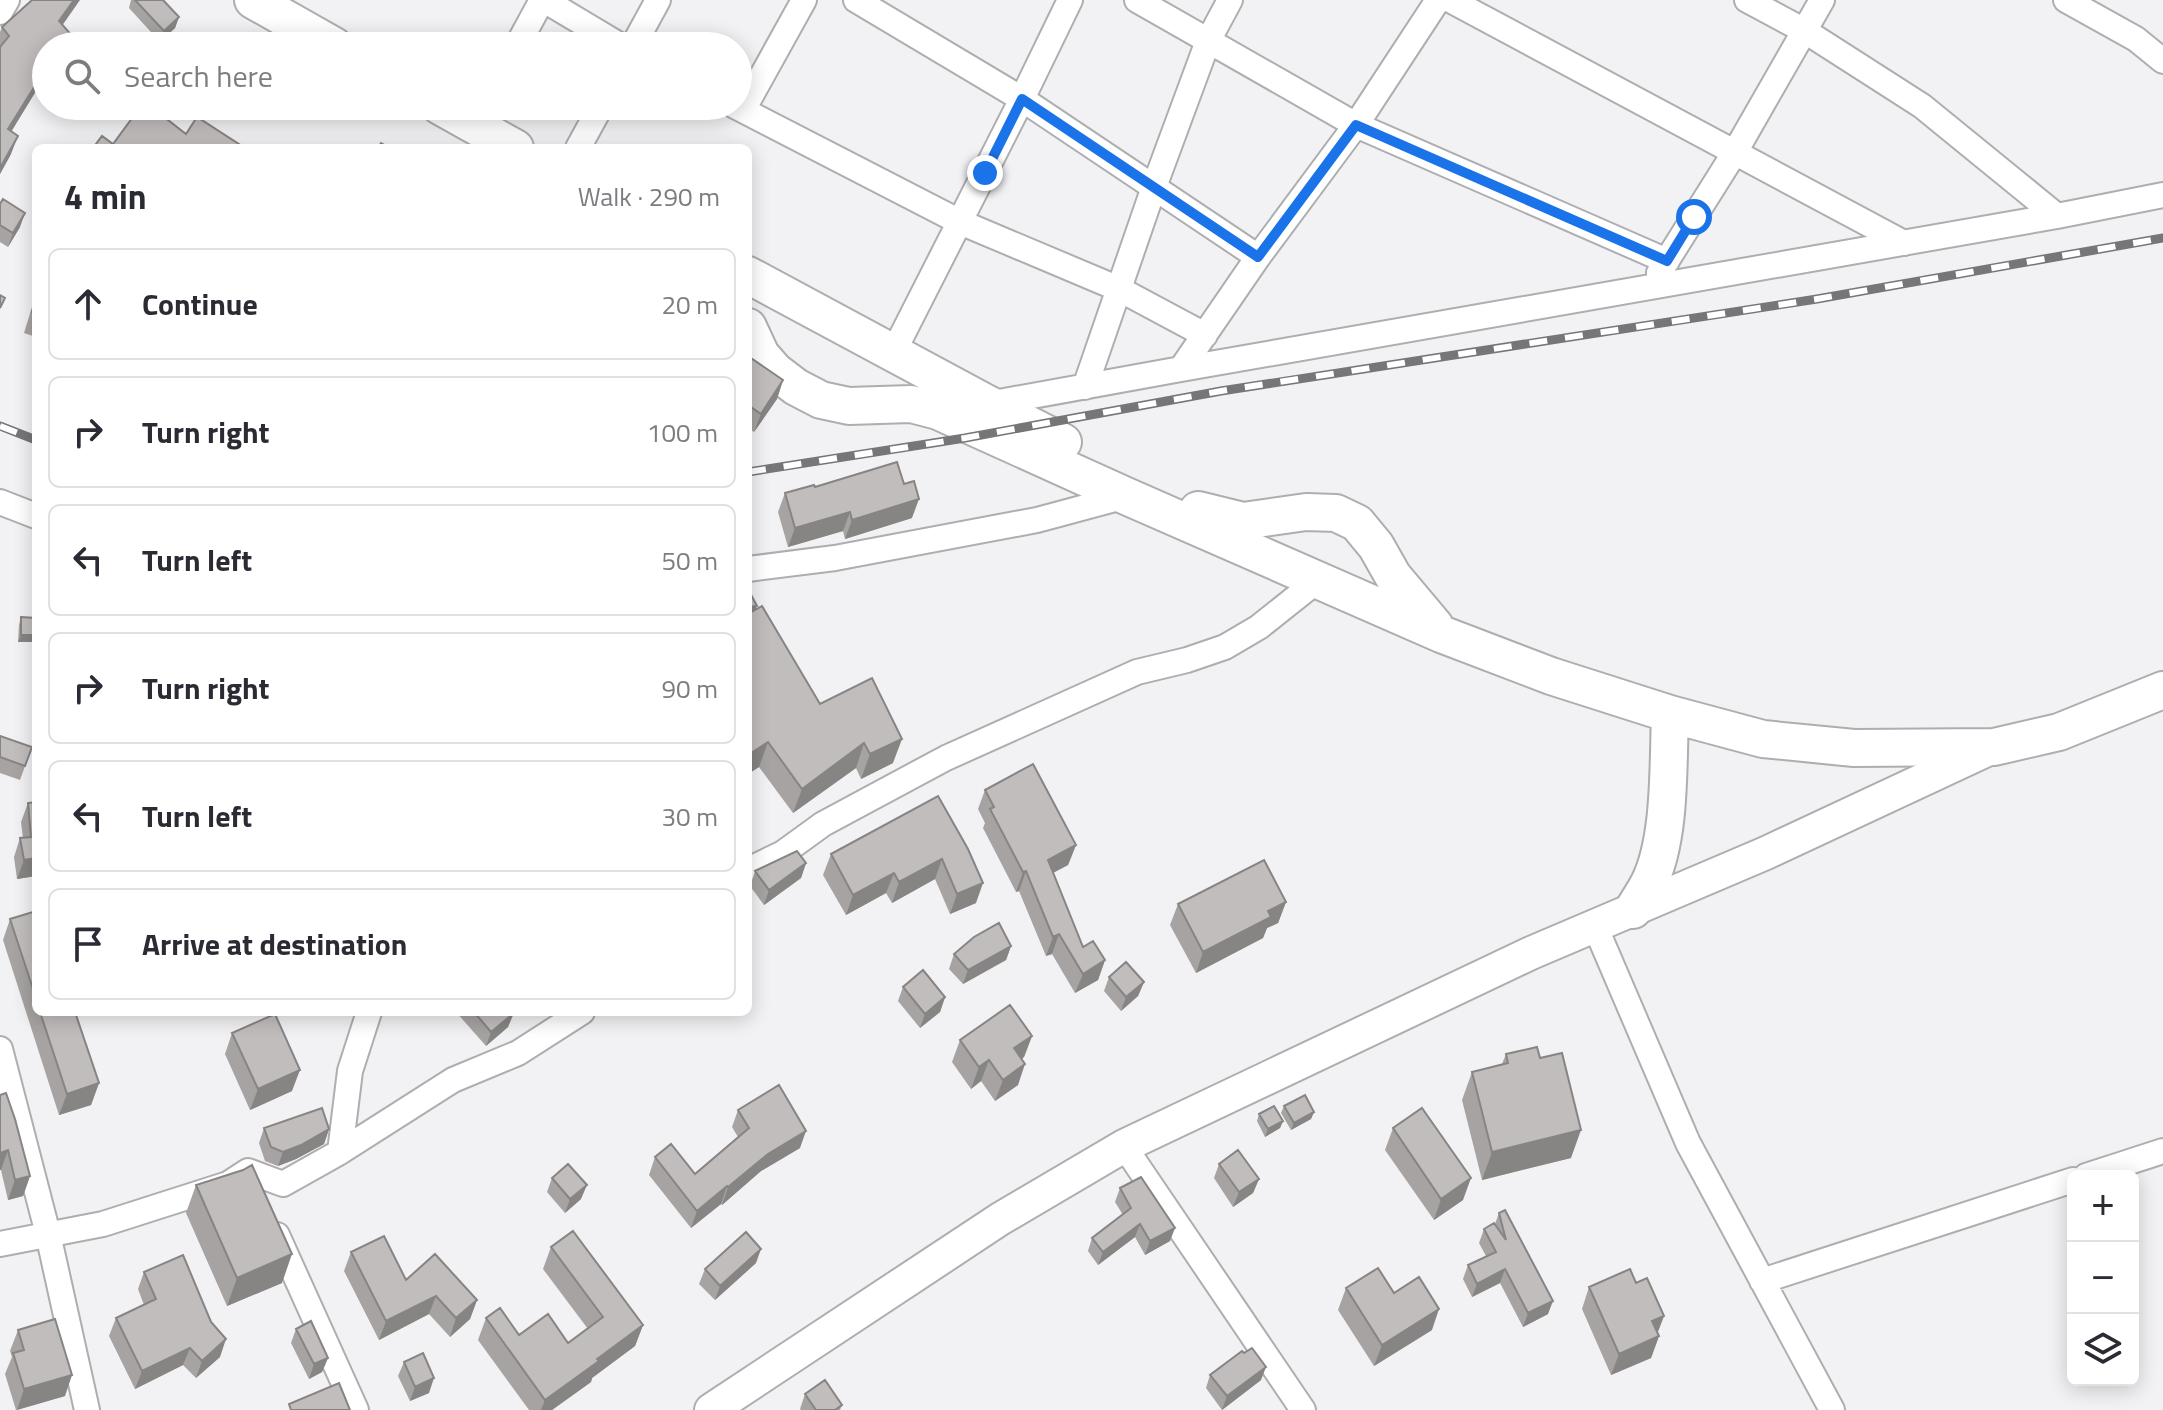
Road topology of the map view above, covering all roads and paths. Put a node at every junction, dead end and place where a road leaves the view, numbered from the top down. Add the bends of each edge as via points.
1 (7, 0) edge
2 (253, 0) edge
3 (543, 0) edge
4 (658, 0) edge
5 (804, 0) edge
6 (856, 0) edge
7 (1070, 0) edge
8 (1137, 0) edge
9 (1230, 0) edge
10 (1438, 0) edge
11 (1450, 0) edge
12 (1747, 0) edge
13 (1822, 0) edge
14 (2066, 0) edge
15 (0, 12) edge
16 (1805, 31) junction
17 (309, 32) edge
18 (525, 32) edge
19 (597, 32) edge
20 (641, 32) edge
21 (1208, 41) junction
22 (2163, 61) edge
23 (752, 86) edge
24 (1022, 99) junction
25 (752, 115) edge
26 (484, 120) edge
27 (593, 120) edge
28 (1356, 125) junction
29 (511, 144) edge
30 (580, 144) edge
31 (1735, 152) junction
32 (1154, 187) junction
33 (2163, 195) edge
34 (2057, 216) junction
35 (960, 222) junction
36 (1904, 243) junction
37 (1258, 257) junction
38 (1667, 261) junction
39 (752, 277) edge
40 (1650, 287) junction
41 (1119, 289) junction
42 (1205, 335) junction
43 (752, 336) edge
44 (893, 353) junction
45 (1181, 369) junction
46 (1085, 387) junction
47 (988, 404) junction
48 (1126, 496) junction
49 (0, 502) edge
50 (32, 514) edge
51 (752, 568) edge
52 (1318, 580) junction
53 (1441, 634) junction
54 (2163, 690) edge
55 (1670, 714) junction
56 (1994, 747) junction
57 (752, 868) edge
58 (1633, 910) junction
59 (1595, 926) junction
60 (368, 1016) edge
61 (576, 1016) edge
62 (0, 1049) edge
63 (1124, 1146) junction
64 (2163, 1151) edge
65 (340, 1152) junction
66 (2104, 1170) edge
67 (248, 1171) junction
68 (2067, 1182) edge
69 (48, 1234) junction
70 (0, 1244) edge
71 (1762, 1281) junction
72 (87, 1410) edge
73 (356, 1410) edge
74 (711, 1410) edge
75 (1303, 1410) edge
76 (1832, 1410) edge

1 - 15 street
2 - 17 highway
3 - 18 street
3 - 19 street
4 - 20 street
5 - 23 street
6 - 24 street
7 - 24 street
8 - 21 street
9 - 21 street
10 - 28 street
11 - 31 street
12 - 16 street
13 - 16 street
14 - 22 street via 2136,39
16 - 31 street
16 - 34 street via 1922,106
21 - 28 street
21 - 32 street
24 - 32 street
24 - 35 street
25 - 35 street
26 - 29 highway
27 - 30 street
28 - 37 street
28 - 38 street
31 - 36 street
31 - 38 street
32 - 37 street
32 - 41 street
33 - 34 street
34 - 36 street
35 - 41 street
35 - 44 street
36 - 40 street
37 - 42 street
38 - 40 street
39 - 44 highway
40 - 45 street
41 - 42 street
41 - 46 street
42 - 45 street
43 - 48 highway via 775,371 821,400 849,406 911,404 938,411
44 - 47 highway
45 - 46 street
46 - 47 street
47 - 53 highway via 1199,510 1243,521 1336,513 1357,523
48 - 51 street via 1037,520
48 - 52 highway
49 - 50 street
52 - 53 highway
52 - 57 street via 1225,647 1137,672 946,758
53 - 55 highway
54 - 56 highway via 2059,732
55 - 56 highway via 1763,739 1854,748
55 - 58 highway via 1659,853
56 - 58 main road
58 - 59 main road
59 - 63 main road
59 - 71 street via 1688,1143
60 - 65 street via 350,1071
61 - 65 street via 518,1053 453,1080
62 - 69 street
63 - 74 main road via 1000,1219
63 - 75 street
64 - 66 street
65 - 67 street via 283,1184
67 - 69 street via 228,1184 103,1224
67 - 73 street
68 - 71 street
69 - 70 street
69 - 72 street
71 - 76 street

